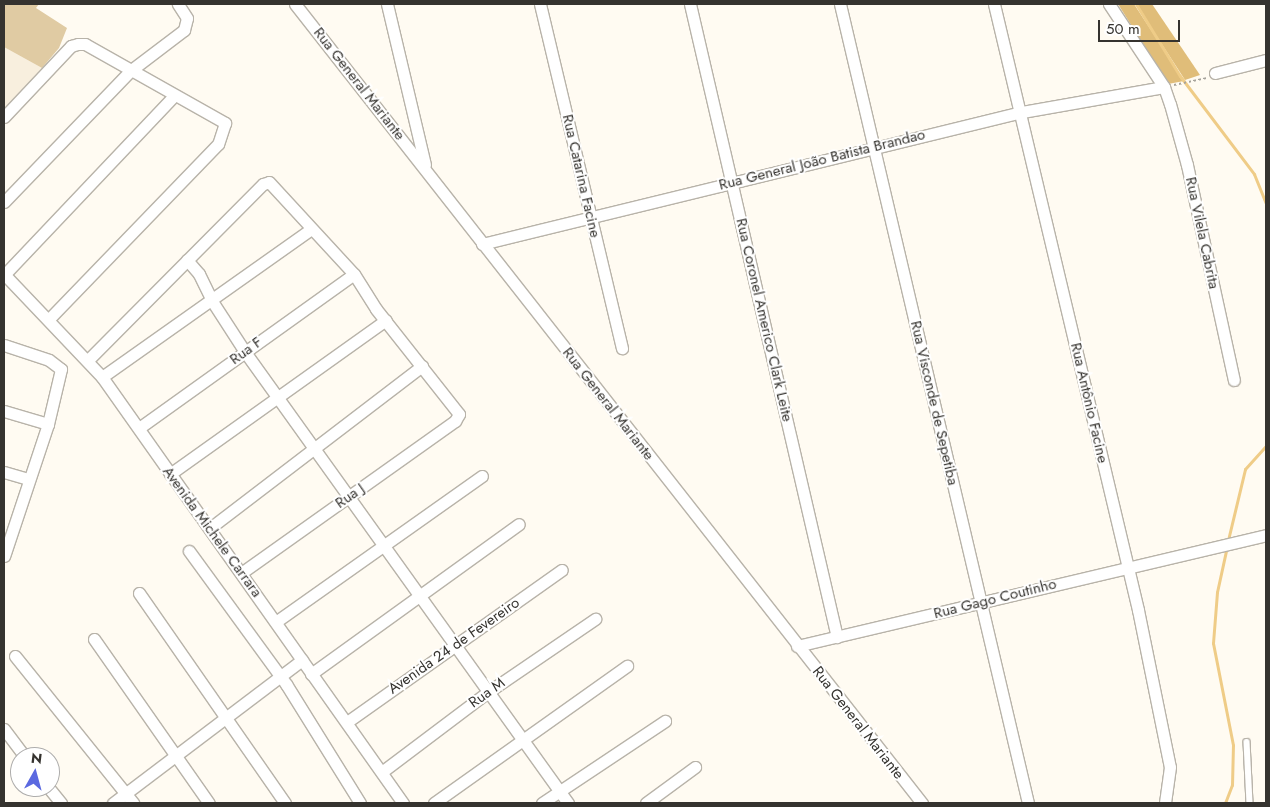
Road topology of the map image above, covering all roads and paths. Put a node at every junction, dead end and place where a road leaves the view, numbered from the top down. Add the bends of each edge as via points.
1 (178, 4) edge
2 (295, 4) edge
3 (387, 4) edge
4 (540, 4) edge
5 (690, 4) edge
6 (840, 4) edge
7 (994, 4) edge
8 (1108, 4) edge
9 (1266, 60) edge
10 (130, 71) junction
11 (1215, 73) dead end
12 (1204, 79) dead end
13 (1168, 86) junction
14 (174, 96) junction
15 (1022, 112) junction
16 (4, 117) edge
17 (873, 147) junction
18 (426, 170) junction
19 (733, 183) junction
20 (4, 202) edge
21 (591, 216) junction
22 (310, 230) junction
23 (482, 244) junction
24 (187, 260) junction
25 (4, 274) edge
26 (354, 274) junction
27 (212, 301) junction
28 (49, 319) junction
29 (386, 320) junction
30 (4, 345) edge
31 (622, 348) dead end
32 (245, 352) junction
33 (88, 360) junction
34 (422, 366) junction
35 (102, 377) junction
36 (1234, 380) dead end
37 (280, 398) junction
38 (4, 411) edge
39 (48, 424) junction
40 (139, 428) junction
41 (314, 447) junction
42 (4, 472) edge
43 (170, 474) junction
44 (482, 476) dead end
45 (29, 479) junction
46 (348, 496) junction
47 (519, 524) dead end
48 (210, 528) junction
49 (7, 535) edge
50 (1261, 536) edge
51 (384, 548) junction
52 (190, 551) dead end
53 (4, 556) edge
54 (1127, 567) junction
55 (562, 570) dead end
56 (241, 573) junction
57 (139, 593) dead end
58 (418, 595) junction
59 (982, 602) junction
60 (595, 619) dead end
61 (277, 621) junction
62 (837, 637) junction
63 (94, 638) dead end
64 (453, 646) junction
65 (797, 646) junction
66 (16, 656) dead end
67 (302, 660) junction
68 (627, 666) dead end
69 (312, 674) junction
70 (279, 676) junction
71 (488, 692) junction
72 (226, 716) junction
73 (666, 721) dead end
74 (346, 722) junction
75 (4, 729) edge
76 (523, 740) junction
77 (1247, 742) dead end
78 (18, 747) edge
79 (176, 752) junction
80 (695, 767) dead end
81 (383, 771) junction
82 (559, 791) junction
83 (126, 792) junction
84 (113, 803) edge
85 (133, 803) edge
86 (209, 803) edge
87 (285, 803) edge
88 (360, 803) edge
89 (403, 803) edge
90 (434, 803) edge
91 (542, 803) edge
92 (568, 803) edge
93 (646, 803) edge
94 (922, 803) edge
95 (1028, 803) edge
96 (1165, 803) edge
97 (1250, 803) edge

1 - 10 street via 187,18 184,30
2 - 18 street, Rua General Mariante
3 - 18 street
4 - 21 street, Rua Catarina Facine
5 - 19 street, Rua Coronel Americo Clark Leite
6 - 17 street, Rua Visconde de Sepetiba
7 - 15 street, Rua Antônio Facine
8 - 13 street, Rua Vilela Cabrita
9 - 11 street
10 - 14 street
10 - 16 street via 85,44 71,46
10 - 20 street
12 - 13 path
13 - 15 street, Rua General João Batista Brandao
13 - 36 street, Rua Vilela Cabrita
14 - 25 street
14 - 28 street via 221,119 226,127 218,144
15 - 17 street, Rua General João Batista Brandao
15 - 54 street, Rua Antônio Facine
17 - 19 street, Rua General João Batista Brandao
17 - 59 street, Rua Visconde de Sepetiba
18 - 23 street, Rua General Mariante
19 - 21 street, Rua General João Batista Brandao
19 - 62 street, Rua Coronel Americo Clark Leite
21 - 23 street, Rua General João Batista Brandao
21 - 31 street, Rua Catarina Facine
22 - 24 street via 271,184 265,182
22 - 26 street
22 - 27 street
23 - 65 street, Rua General Mariante
24 - 27 street via 199,274
24 - 33 street
25 - 28 street, Avenida Michele Carrara
26 - 29 street
26 - 32 street, Rua F
27 - 32 street
27 - 35 street
28 - 33 street, Avenida Michele Carrara
29 - 34 street
29 - 37 street
30 - 39 street via 36,355 61,369
32 - 37 street
32 - 40 street, Rua F
33 - 35 street, Avenida Michele Carrara
34 - 41 street
34 - 46 street, Rua J via 459,418
35 - 40 street, Avenida Michele Carrara
37 - 41 street
37 - 43 street
38 - 39 street
39 - 45 street
40 - 43 street, Avenida Michele Carrara
41 - 46 street
41 - 48 street
42 - 45 street
43 - 48 street, Avenida Michele Carrara
44 - 51 street
45 - 49 street
46 - 51 street
46 - 56 street, Rua J
47 - 58 street
48 - 56 street, Avenida Michele Carrara
49 - 53 street
50 - 54 street, Rua Gago Coutinho
51 - 58 street
51 - 61 street
52 - 70 street
54 - 59 street, Rua Gago Coutinho
54 - 96 street, Rua Antônio Facine via 1170,768
55 - 64 street, Avenida 24 de Fevereiro
56 - 61 street, Avenida Michele Carrara
57 - 72 street
58 - 64 street
58 - 69 street
59 - 62 street, Rua Gago Coutinho
59 - 95 street, Rua Visconde de Sepetiba
60 - 71 street, Rua M
61 - 67 street, Avenida Michele Carrara
62 - 65 street, Rua Gago Coutinho
63 - 79 street
64 - 71 street
64 - 74 street, Avenida 24 de Fevereiro
65 - 94 street, Rua General Mariante
66 - 83 street
67 - 69 street, Avenida Michele Carrara
67 - 70 street
68 - 76 street
69 - 74 street, Avenida Michele Carrara
70 - 72 street
70 - 88 street
71 - 76 street
71 - 81 street, Rua M
72 - 79 street
72 - 87 street
73 - 82 street
74 - 81 street, Avenida Michele Carrara
75 - 78 street
76 - 82 street
76 - 90 street
77 - 97 lane
79 - 83 street
79 - 86 street
80 - 93 street
81 - 89 street, Avenida Michele Carrara
82 - 91 street
82 - 92 street
83 - 84 street
83 - 85 street

